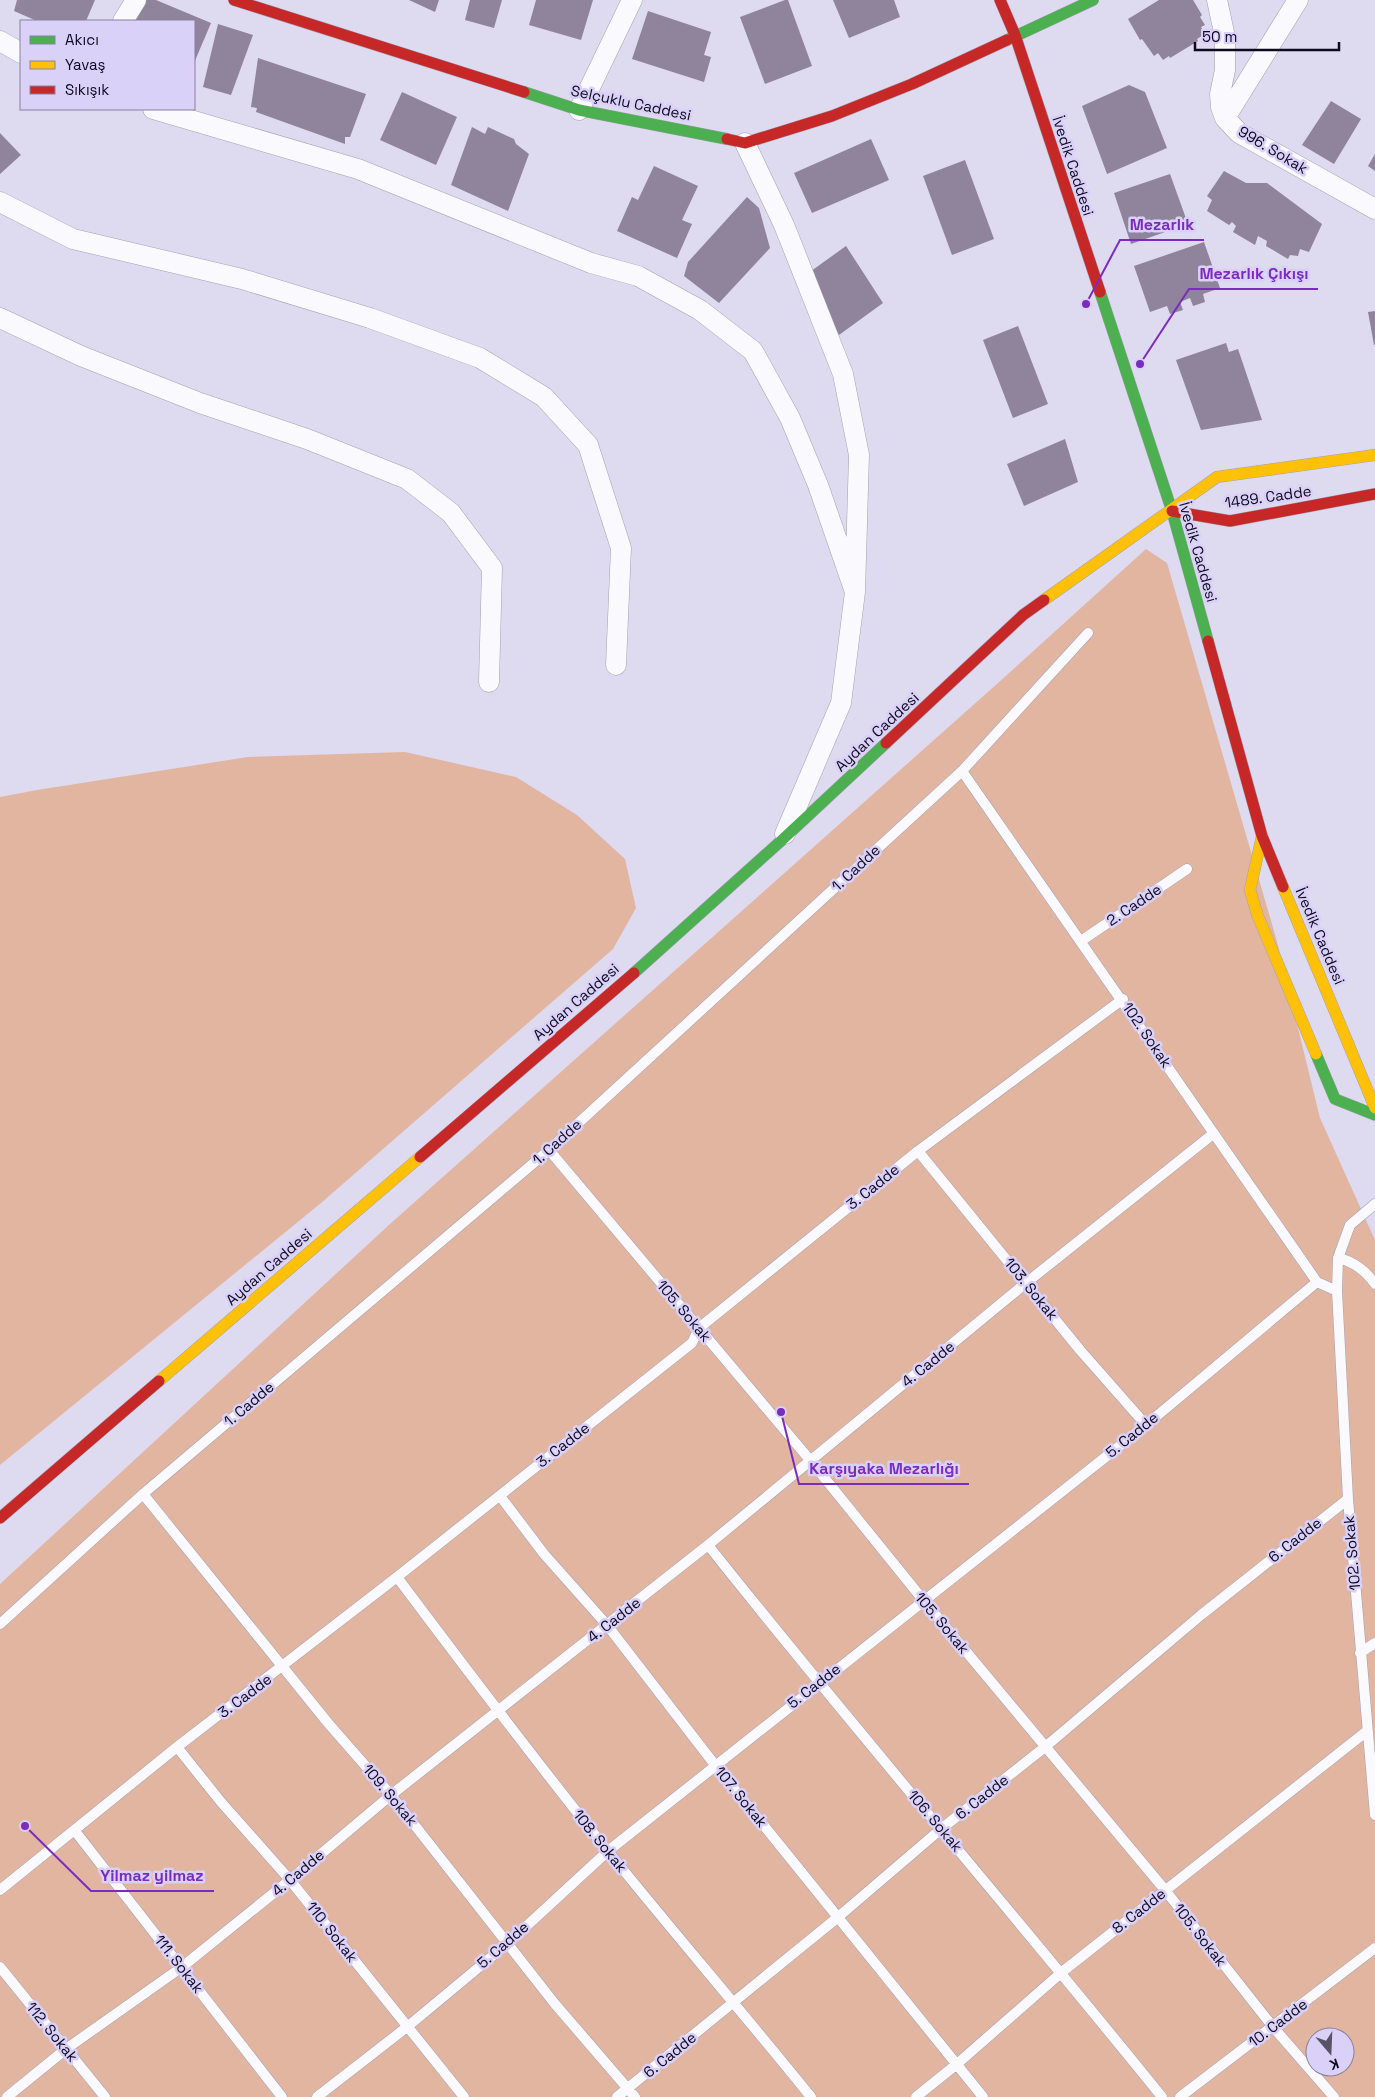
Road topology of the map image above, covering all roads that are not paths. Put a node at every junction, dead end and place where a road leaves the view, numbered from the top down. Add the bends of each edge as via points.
1 (136, 0) edge
2 (234, 0) edge
3 (632, 0) edge
4 (1000, 0) edge
5 (1093, 0) edge
6 (1217, 0) edge
7 (1298, 0) edge
8 (124, 20) edge
9 (1014, 35) junction
10 (0, 41) edge
11 (20, 52) edge
12 (156, 110) edge
13 (579, 110) junction
14 (1226, 118) junction
15 (745, 142) junction
16 (0, 202) edge
17 (1375, 209) edge
18 (0, 318) edge
19 (1375, 455) edge
20 (1375, 494) edge
21 (1172, 511) junction
22 (855, 592) junction
23 (1088, 633) dead end
24 (616, 665) dead end
25 (489, 682) dead end
26 (962, 770) junction
27 (1262, 836) junction
28 (782, 840) junction
29 (1187, 869) dead end
30 (1081, 941) junction
31 (1123, 999) junction
32 (1375, 1108) edge
33 (1375, 1115) edge
34 (1213, 1134) junction
35 (548, 1150) junction
36 (918, 1151) junction
37 (1375, 1204) edge
38 (1338, 1258) junction
39 (1318, 1282) junction
40 (1026, 1283) junction
41 (1375, 1284) edge
42 (1337, 1291) junction
43 (699, 1328) junction
44 (1146, 1425) junction
45 (810, 1460) junction
46 (143, 1494) junction
47 (500, 1496) junction
48 (1348, 1499) junction
49 (0, 1518) edge
50 (708, 1545) junction
51 (397, 1577) junction
52 (924, 1601) junction
53 (0, 1624) edge
54 (607, 1626) junction
55 (1375, 1643) edge
56 (1360, 1653) junction
57 (283, 1667) junction
58 (818, 1682) junction
59 (496, 1710) junction
60 (1367, 1730) junction
61 (177, 1747) junction
62 (1045, 1747) junction
63 (715, 1765) junction
64 (391, 1794) junction
65 (1375, 1815) edge
66 (941, 1829) junction
67 (74, 1831) junction
68 (608, 1851) junction
69 (290, 1880) junction
70 (0, 1890) edge
71 (1165, 1890) junction
72 (837, 1918) junction
73 (508, 1943) junction
74 (1375, 1948) edge
75 (0, 1967) edge
76 (182, 1967) junction
77 (1062, 1972) junction
78 (735, 2002) junction
79 (407, 2027) junction
80 (1273, 2027) junction
81 (66, 2049) junction
82 (957, 2064) junction
83 (628, 2088) junction
84 (7, 2097) edge
85 (105, 2097) edge
86 (282, 2097) edge
87 (317, 2097) edge
88 (464, 2097) edge
89 (617, 2097) edge
90 (635, 2097) edge
91 (811, 2097) edge
92 (916, 2097) edge
93 (984, 2097) edge
94 (1162, 2097) edge
95 (1180, 2097) edge
96 (1334, 2097) edge

1 - 8 street
2 - 13 street, Selçuklu Caddesi
3 - 13 street
4 - 9 street, İvedik Caddesi
5 - 9 street, Selçuklu Caddesi
6 - 14 street, 996. Sokak via 1225,37 1225,70 1220,94
7 - 14 street
9 - 15 street, Selçuklu Caddesi via 912,84 832,116
9 - 21 street, İvedik Caddesi
10 - 11 street
12 - 22 street via 358,169 591,263 638,276 700,310 753,351 790,418 818,485
13 - 15 street, Selçuklu Caddesi
14 - 17 street, 996. Sokak via 1238,133
15 - 22 street via 784,225 842,374 859,455
16 - 24 street via 73,238 242,279 380,321 480,358 544,397 588,445 621,548
18 - 25 street via 81,356 172,392 307,439 407,479 450,513 492,568
19 - 21 street, 1489. Cadde via 1217,477
20 - 21 street, 1489. Cadde via 1230,521
21 - 27 street, İvedik Caddesi
21 - 28 street, Aydan Caddesi via 1023,615
22 - 28 street via 842,702
23 - 26 lane, 1. Cadde
26 - 30 lane, 102. Sokak
26 - 35 lane, 1. Cadde
27 - 32 street, İvedik Caddesi
27 - 33 street via 1250,890 1257,914 1335,1099
28 - 49 street, Aydan Caddesi via 646,962
29 - 30 lane, 2. Cadde
30 - 31 lane, 102. Sokak
31 - 34 lane, 102. Sokak
31 - 36 lane, 3. Cadde
34 - 39 lane, 102. Sokak
34 - 40 lane, 4. Cadde
35 - 43 lane, 105. Sokak
35 - 46 lane, 1. Cadde
36 - 40 lane, 103. Sokak
36 - 43 lane, 3. Cadde
37 - 38 lane, 102. Sokak via 1350,1224
38 - 41 lane via 1349,1260
38 - 42 lane, 102. Sokak
39 - 42 lane, 102. Sokak
39 - 44 lane, 5. Cadde
40 - 44 lane, 103. Sokak
40 - 45 lane, 4. Cadde
42 - 48 lane, 102. Sokak
43 - 45 lane, 105. Sokak
43 - 47 lane, 3. Cadde via 692,1343
44 - 52 lane, 5. Cadde
45 - 50 lane, 4. Cadde
45 - 52 lane, 105. Sokak
46 - 53 lane, 1. Cadde
46 - 57 lane, 109. Sokak
47 - 51 lane, 3. Cadde
47 - 54 lane, 107. Sokak via 544,1554
48 - 56 lane, 102. Sokak
48 - 62 lane, 6. Cadde via 1201,1615
50 - 54 lane, 4. Cadde
50 - 58 lane, 106. Sokak
51 - 57 lane, 3. Cadde
51 - 59 lane, 108. Sokak
52 - 58 lane, 5. Cadde
52 - 62 lane, 105. Sokak
54 - 59 lane, 4. Cadde
54 - 63 lane, 107. Sokak
55 - 56 lane
56 - 60 lane, 102. Sokak
57 - 61 lane, 3. Cadde
57 - 64 lane, 109. Sokak
58 - 63 lane, 5. Cadde
58 - 66 lane, 106. Sokak
59 - 64 lane, 4. Cadde
59 - 68 lane, 108. Sokak
60 - 65 lane, 102. Sokak
60 - 71 lane, 8. Cadde
61 - 67 lane, 3. Cadde
61 - 69 lane, 110. Sokak
62 - 66 lane, 6. Cadde
62 - 71 lane, 105. Sokak
63 - 68 lane, 5. Cadde
63 - 72 lane, 107. Sokak
64 - 69 lane, 4. Cadde
64 - 73 lane, 109. Sokak
66 - 72 lane, 6. Cadde
66 - 77 lane, 106. Sokak
67 - 70 lane, 3. Cadde
67 - 76 lane, 111. Sokak
68 - 73 lane, 5. Cadde
68 - 78 lane, 108. Sokak
69 - 76 lane, 4. Cadde
69 - 79 lane, 110. Sokak
71 - 77 lane, 8. Cadde
71 - 80 lane, 105. Sokak
72 - 78 lane, 6. Cadde
72 - 82 lane, 107. Sokak
73 - 79 lane, 5. Cadde
73 - 83 lane, 109. Sokak via 555,2004
74 - 80 lane, 10. Cadde
75 - 81 lane, 112. Sokak
76 - 81 lane, 4. Cadde
76 - 86 lane, 111. Sokak
77 - 82 lane, 8. Cadde
77 - 94 lane, 106. Sokak
78 - 83 lane, 6. Cadde
78 - 91 lane, 108. Sokak
79 - 87 lane, 5. Cadde
79 - 88 lane, 110. Sokak
80 - 95 lane, 10. Cadde
80 - 96 lane, 105. Sokak
81 - 84 lane, 4. Cadde
81 - 85 lane, 112. Sokak
82 - 92 lane, 8. Cadde
82 - 93 lane, 107. Sokak
83 - 89 lane, 6. Cadde
83 - 90 lane, 109. Sokak

